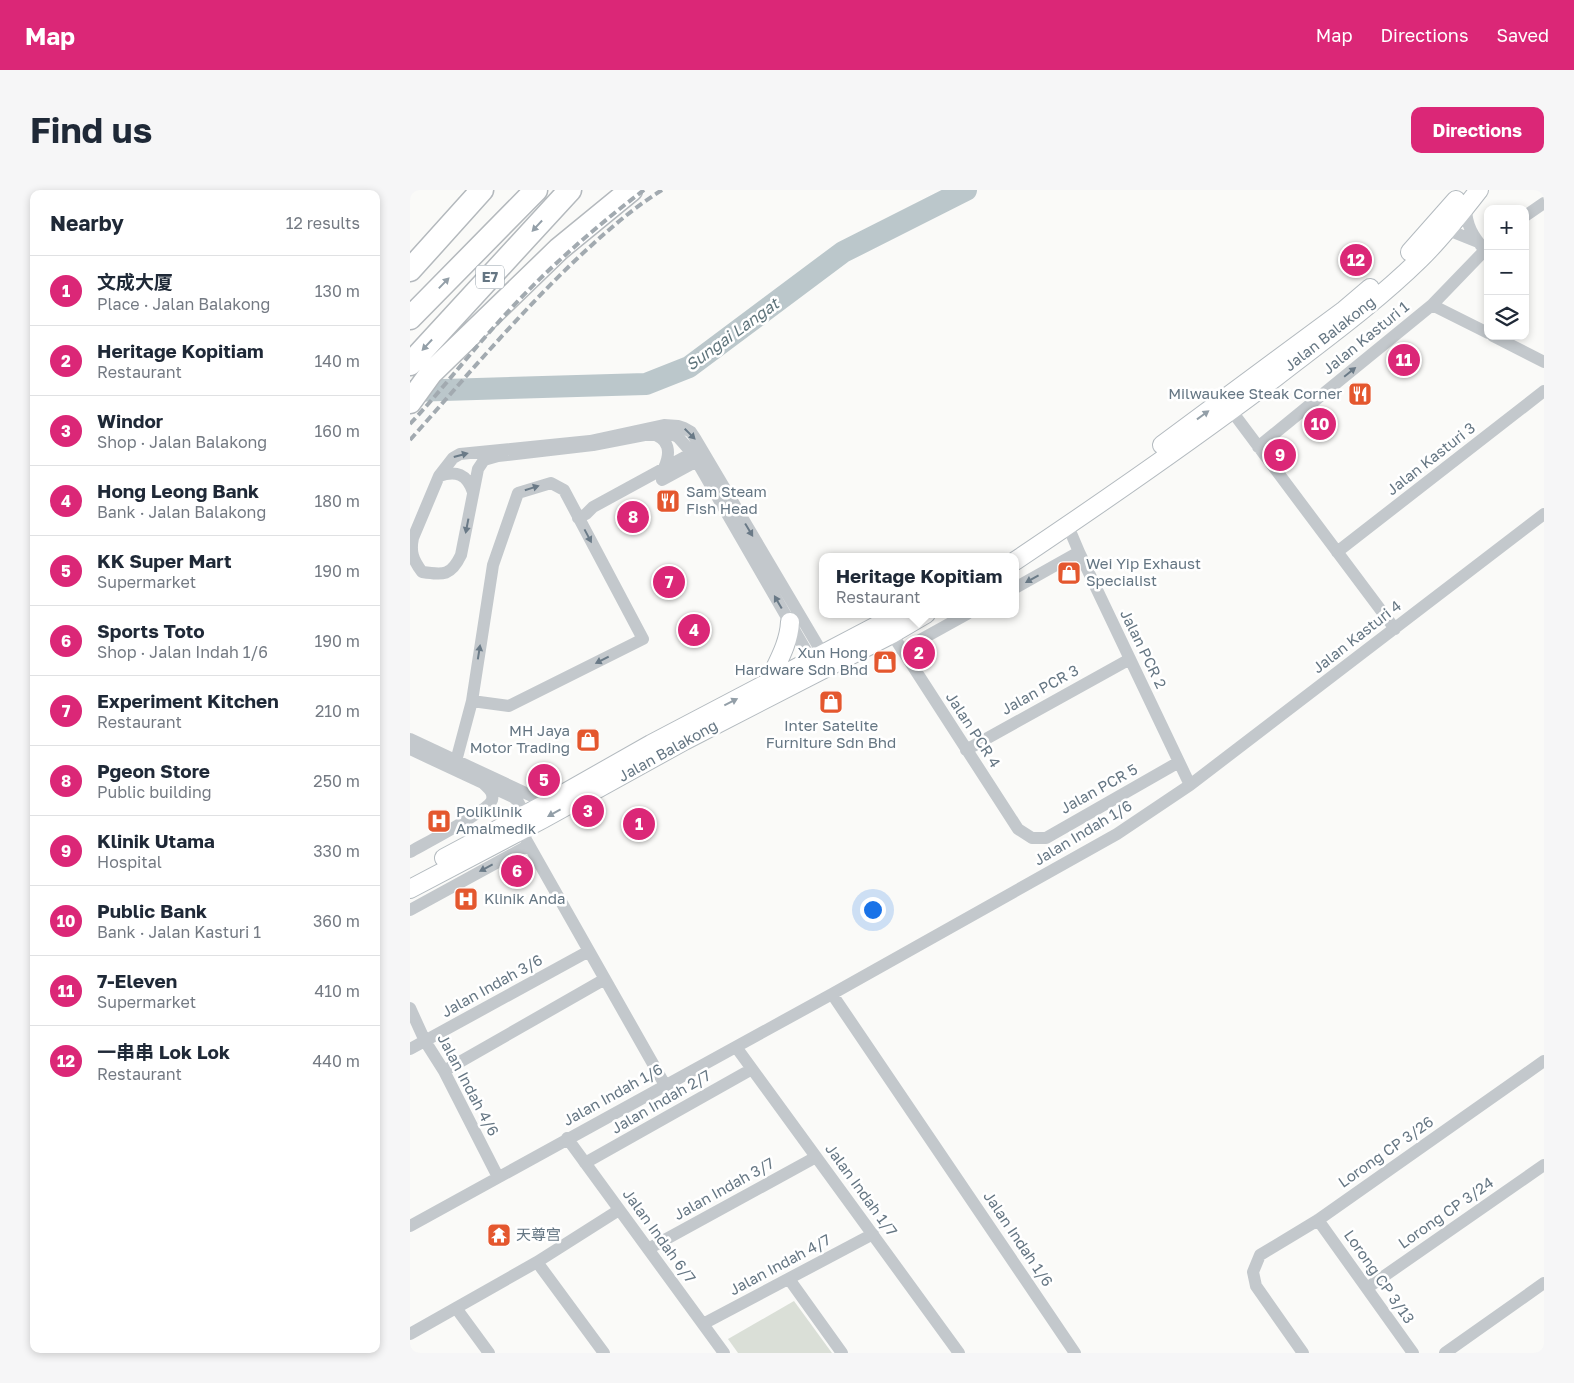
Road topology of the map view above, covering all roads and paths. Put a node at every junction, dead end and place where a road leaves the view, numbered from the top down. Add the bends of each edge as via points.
1 (482, 190) edge
2 (536, 190) edge
3 (570, 190) edge
4 (615, 190) edge
5 (631, 190) edge
6 (1478, 190) edge
7 (1464, 198) edge
8 (1544, 203) edge
9 (1529, 213) edge
10 (1448, 230) junction
11 (1483, 247) edge
12 (410, 270) edge
13 (1432, 305) junction
14 (410, 318) edge
15 (1484, 331) edge
16 (1502, 340) edge
17 (1544, 362) edge
18 (410, 364) edge
19 (434, 365) junction
20 (410, 385) edge
21 (1544, 391) edge
22 (410, 402) edge
23 (1227, 405) junction
24 (652, 434) junction
25 (1258, 447) junction
26 (699, 457) junction
27 (664, 468) junction
28 (438, 476) junction
29 (473, 492) junction
30 (1544, 514) edge
31 (582, 516) junction
32 (1068, 526) junction
33 (1079, 552) junction
34 (1337, 552) junction
35 (1007, 553) edge
36 (1019, 557) edge
37 (1019, 586) edge
38 (892, 618) edge
39 (919, 618) edge
40 (960, 618) edge
41 (790, 622) junction
42 (1395, 629) junction
43 (892, 634) junction
44 (902, 650) junction
45 (1130, 659) junction
46 (820, 662) junction
47 (768, 683) junction
48 (472, 701) junction
49 (410, 739) edge
50 (410, 749) edge
51 (966, 750) junction
52 (456, 760) junction
53 (1179, 762) junction
54 (482, 782) junction
55 (1190, 785) junction
56 (547, 803) junction
57 (522, 832) junction
58 (1032, 838) joint
59 (410, 852) edge
60 (410, 875) edge
61 (410, 889) edge
62 (410, 910) edge
63 (589, 951) junction
64 (605, 979) junction
65 (832, 994) junction
66 (410, 1008) edge
67 (425, 1041) junction
68 (736, 1047) junction
69 (410, 1049) edge
70 (1544, 1062) edge
71 (752, 1068) junction
72 (444, 1071) junction
73 (665, 1086) junction
74 (568, 1138) junction
75 (816, 1157) junction
76 (585, 1163) junction
77 (1544, 1165) edge
78 (498, 1177) junction
79 (619, 1210) junction
80 (1318, 1220) junction
81 (410, 1226) edge
82 (873, 1234) junction
83 (648, 1249) junction
84 (537, 1262) junction
85 (789, 1279) junction
86 (1544, 1283) edge
87 (1367, 1288) junction
88 (456, 1308) junction
89 (703, 1324) junction
90 (410, 1334) edge
91 (485, 1351) edge
92 (604, 1353) edge
93 (724, 1353) edge
94 (842, 1353) edge
95 (959, 1353) edge
96 (1075, 1353) edge
97 (1303, 1353) edge
98 (1413, 1353) edge
99 (1445, 1353) edge

1 - 12 highway
14 -> 2 highway, E7
3 -> 18 highway, E7
4 - 19 highway via 582,214 517,272
5 - 19 highway via 559,249
6 - 7 street, Jalan Balakong
7 - 10 street, Jalan Balakong
7 - 11 street via 1468,225
7 - 23 street, Jalan Balakong via 1402,261
8 - 9 street
10 - 11 street
10 - 23 street, Jalan Balakong via 1420,260 1355,316
11 - 13 street, Jalan Kasturi 1
13 - 15 street
25 -> 13 street, Jalan Kasturi 1
16 - 17 street
19 - 20 highway
19 - 22 highway
21 - 34 street, Jalan Kasturi 3
23 - 25 street
23 - 32 street, Jalan Balakong
35 -> 23 street, Jalan Balakong
24 - 26 street via 672,433
24 - 27 street via 658,435 669,450
24 - 29 street via 593,445 491,457 481,464
25 - 34 street
26 - 27 street
28 -> 26 street via 452,458 460,454 590,440 664,425 678,426 690,432
26 - 31 street via 595,514
41 -> 26 street
26 -> 46 street
27 - 31 street
28 - 29 street via 461,475 468,480
29 -> 28 street via 461,555 454,568 440,575 422,572 413,560 410,548
30 - 42 street, Jalan Kasturi 4
48 -> 31 street via 494,565 518,493 551,483 564,490
31 -> 48 street via 643,639 509,706
32 - 33 street, Jalan PCR 2
32 - 36 street, Jalan Balakong
33 -> 37 street
33 - 45 street, Jalan PCR 2
34 - 42 street
38 - 46 street, Jalan Balakong
39 - 43 street, Jalan Balakong
40 - 44 street
41 - 46 street
41 - 47 street via 787,642
42 - 55 street, Jalan Kasturi 4
43 - 44 street, Jalan PCR 4
43 - 46 street, Jalan Balakong
44 - 51 street, Jalan PCR 4
45 - 51 street, Jalan PCR 3
45 - 53 street, Jalan PCR 2
46 - 47 street, Jalan Balakong
46 -> 57 street, Jalan Balakong
56 -> 47 street, Jalan Balakong
48 - 52 street
49 - 52 street
50 - 54 street
51 - 58 street, Jalan PCR 4 via 1018,830
52 - 56 street
53 - 55 street, Jalan PCR 2
53 - 58 street, Jalan PCR 5 via 1046,838
54 - 57 street via 519,802
54 - 59 street via 492,792 489,804
55 - 65 street, Jalan Indah 1/6 via 1117,834
56 - 57 street, Jalan Balakong
57 - 60 street, Jalan Balakong
57 - 61 street, Jalan Balakong
57 -> 62 street
57 - 63 street
63 - 64 street
63 - 67 street, Jalan Indah 3/6
64 - 72 street
64 - 73 street
65 - 68 street, Jalan Indah 1/6
65 - 96 street, Jalan Indah 1/6
66 - 67 street, Jalan Indah 4/6
67 - 69 street, Jalan Indah 3/6
67 - 72 street, Jalan Indah 4/6
68 - 71 street, Jalan Indah 1/7
68 - 73 street, Jalan Indah 1/6
70 - 80 street, Lorong CP 3/26
71 - 75 street, Jalan Indah 1/7
71 - 76 street, Jalan Indah 2/7
72 - 78 street, Jalan Indah 4/6
73 - 74 street, Jalan Indah 1/6
74 - 76 street, Jalan Indah 6/7
74 - 78 street, Jalan Indah 1/6
75 - 82 street, Jalan Indah 1/7
75 - 83 street, Jalan Indah 3/7
76 - 79 street, Jalan Indah 6/7
77 - 87 street, Lorong CP 3/24
78 - 81 street, Jalan Indah 1/6
79 - 83 street, Jalan Indah 6/7
79 - 84 street
80 - 87 street, Lorong CP 3/13
80 - 97 street, Lorong CP 3/26 via 1260,1255 1252,1272 1256,1286
82 - 85 street, Jalan Indah 4/7
82 - 95 street, Jalan Indah 1/7
83 - 89 street, Jalan Indah 6/7
84 - 88 street
84 - 92 street
85 - 89 street, Jalan Indah 4/7
85 - 94 street
86 - 99 street
87 - 98 street, Lorong CP 3/13
88 - 90 street
88 - 91 street
89 - 93 street, Jalan Indah 6/7

